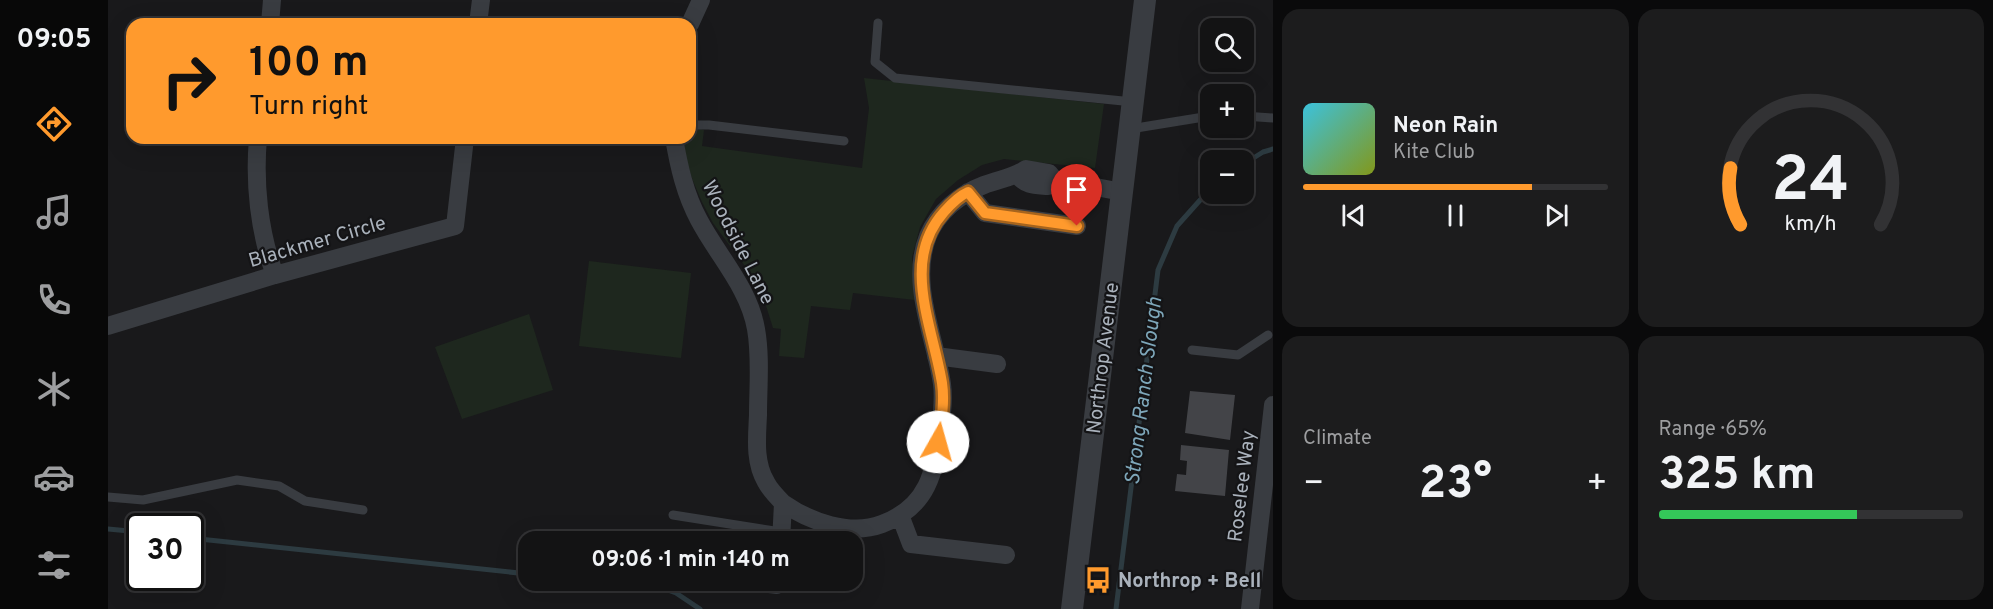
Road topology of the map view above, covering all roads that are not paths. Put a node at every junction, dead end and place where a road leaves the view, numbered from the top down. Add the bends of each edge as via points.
1 (272, 0) edge
2 (481, 0) edge
3 (701, 0) edge
4 (1145, 0) edge
5 (270, 18) edge
6 (479, 18) edge
7 (693, 18) edge
8 (878, 23) dead end
9 (1133, 102) junction
10 (1254, 117) edge
11 (1200, 118) edge
12 (1273, 118) edge
13 (696, 125) edge
14 (1130, 129) junction
15 (844, 141) dead end
16 (257, 144) edge
17 (464, 144) edge
18 (675, 144) edge
19 (968, 192) junction
20 (1122, 192) junction
21 (1077, 226) dead end
22 (275, 275) junction
23 (108, 326) edge
24 (1268, 335) dead end
25 (1192, 350) dead end
26 (936, 356) junction
27 (997, 364) dead end
28 (1273, 405) edge
29 (108, 497) edge
30 (783, 503) junction
31 (363, 510) dead end
32 (674, 515) dead end
33 (900, 515) junction
34 (752, 531) edge
35 (781, 531) edge
36 (1006, 555) dead end
37 (1072, 609) edge
38 (1250, 609) edge

1 - 5 street
2 - 6 street
3 - 7 street
4 - 9 street, Northrop Avenue
8 - 9 lane via 875,62 895,78
9 - 14 street, Northrop Avenue
10 - 12 lane
11 - 14 lane
13 - 15 lane
14 - 20 street, Northrop Avenue
16 - 22 street via 259,206
17 - 22 street, Blackmer Circle via 455,226
18 - 30 street, Woodside Lane via 680,171 699,221 742,289 752,313 759,356 757,451 766,483
19 - 20 street, Woodside Lane via 1026,169 1049,172 1054,179
19 - 21 street via 985,213
19 - 26 street, Woodside Lane via 939,217 924,246 921,284
20 - 37 street, Northrop Avenue
22 - 23 street, Blackmer Circle
24 - 25 lane via 1238,355
26 - 27 street
26 - 33 street, Woodside Lane via 943,404 936,462 930,482
28 - 38 street, Roselee Way
29 - 31 lane via 143,500 237,480 279,486 305,501
30 - 33 street, Woodside Lane via 807,518 843,527 875,526
30 - 35 street
32 - 34 lane
33 - 36 street via 911,544

